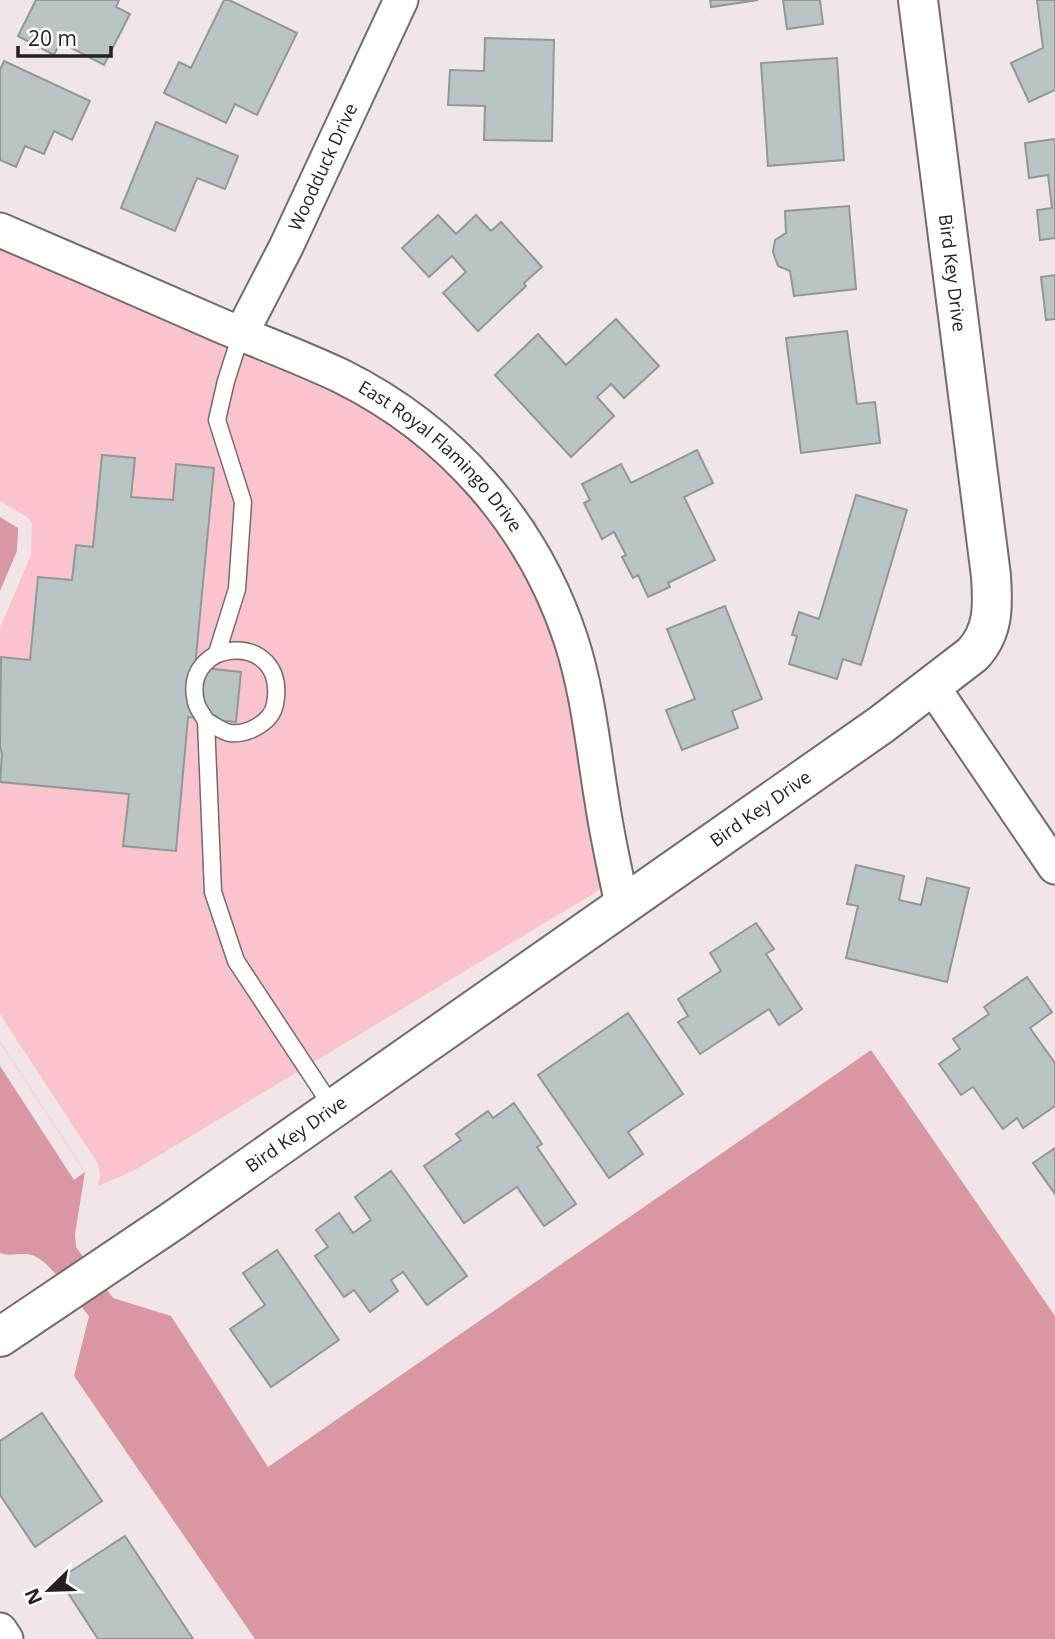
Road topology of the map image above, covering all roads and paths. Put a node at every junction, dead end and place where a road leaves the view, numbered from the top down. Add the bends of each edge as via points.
1 (401, 0) edge
2 (918, 0) edge
3 (0, 230) edge
4 (242, 334) junction
5 (217, 653) junction
6 (932, 685) junction
7 (206, 721) junction
8 (1055, 867) edge
9 (622, 905) junction
10 (333, 1108) junction
11 (0, 1337) edge
12 (0, 1630) edge
13 (6, 1639) edge

1 - 4 street, Woodduck Drive
2 - 6 street, Bird Key Drive via 992,600 984,642
3 - 4 street, East Royal Flamingo Drive
4 - 5 lane via 218,420 243,502 237,589
4 - 9 street, East Royal Flamingo Drive via 341,376 403,412 459,457 506,512 543,573 571,641 588,706
5 - 7 lane via 202,666 194,684 196,704
5 - 7 lane via 243,649 266,661 278,684 274,711 255,729 229,733
6 - 8 street
6 - 9 street, Bird Key Drive
7 - 10 lane via 213,892 236,961
9 - 10 street, Bird Key Drive
10 - 11 street, Bird Key Drive
12 - 13 street

